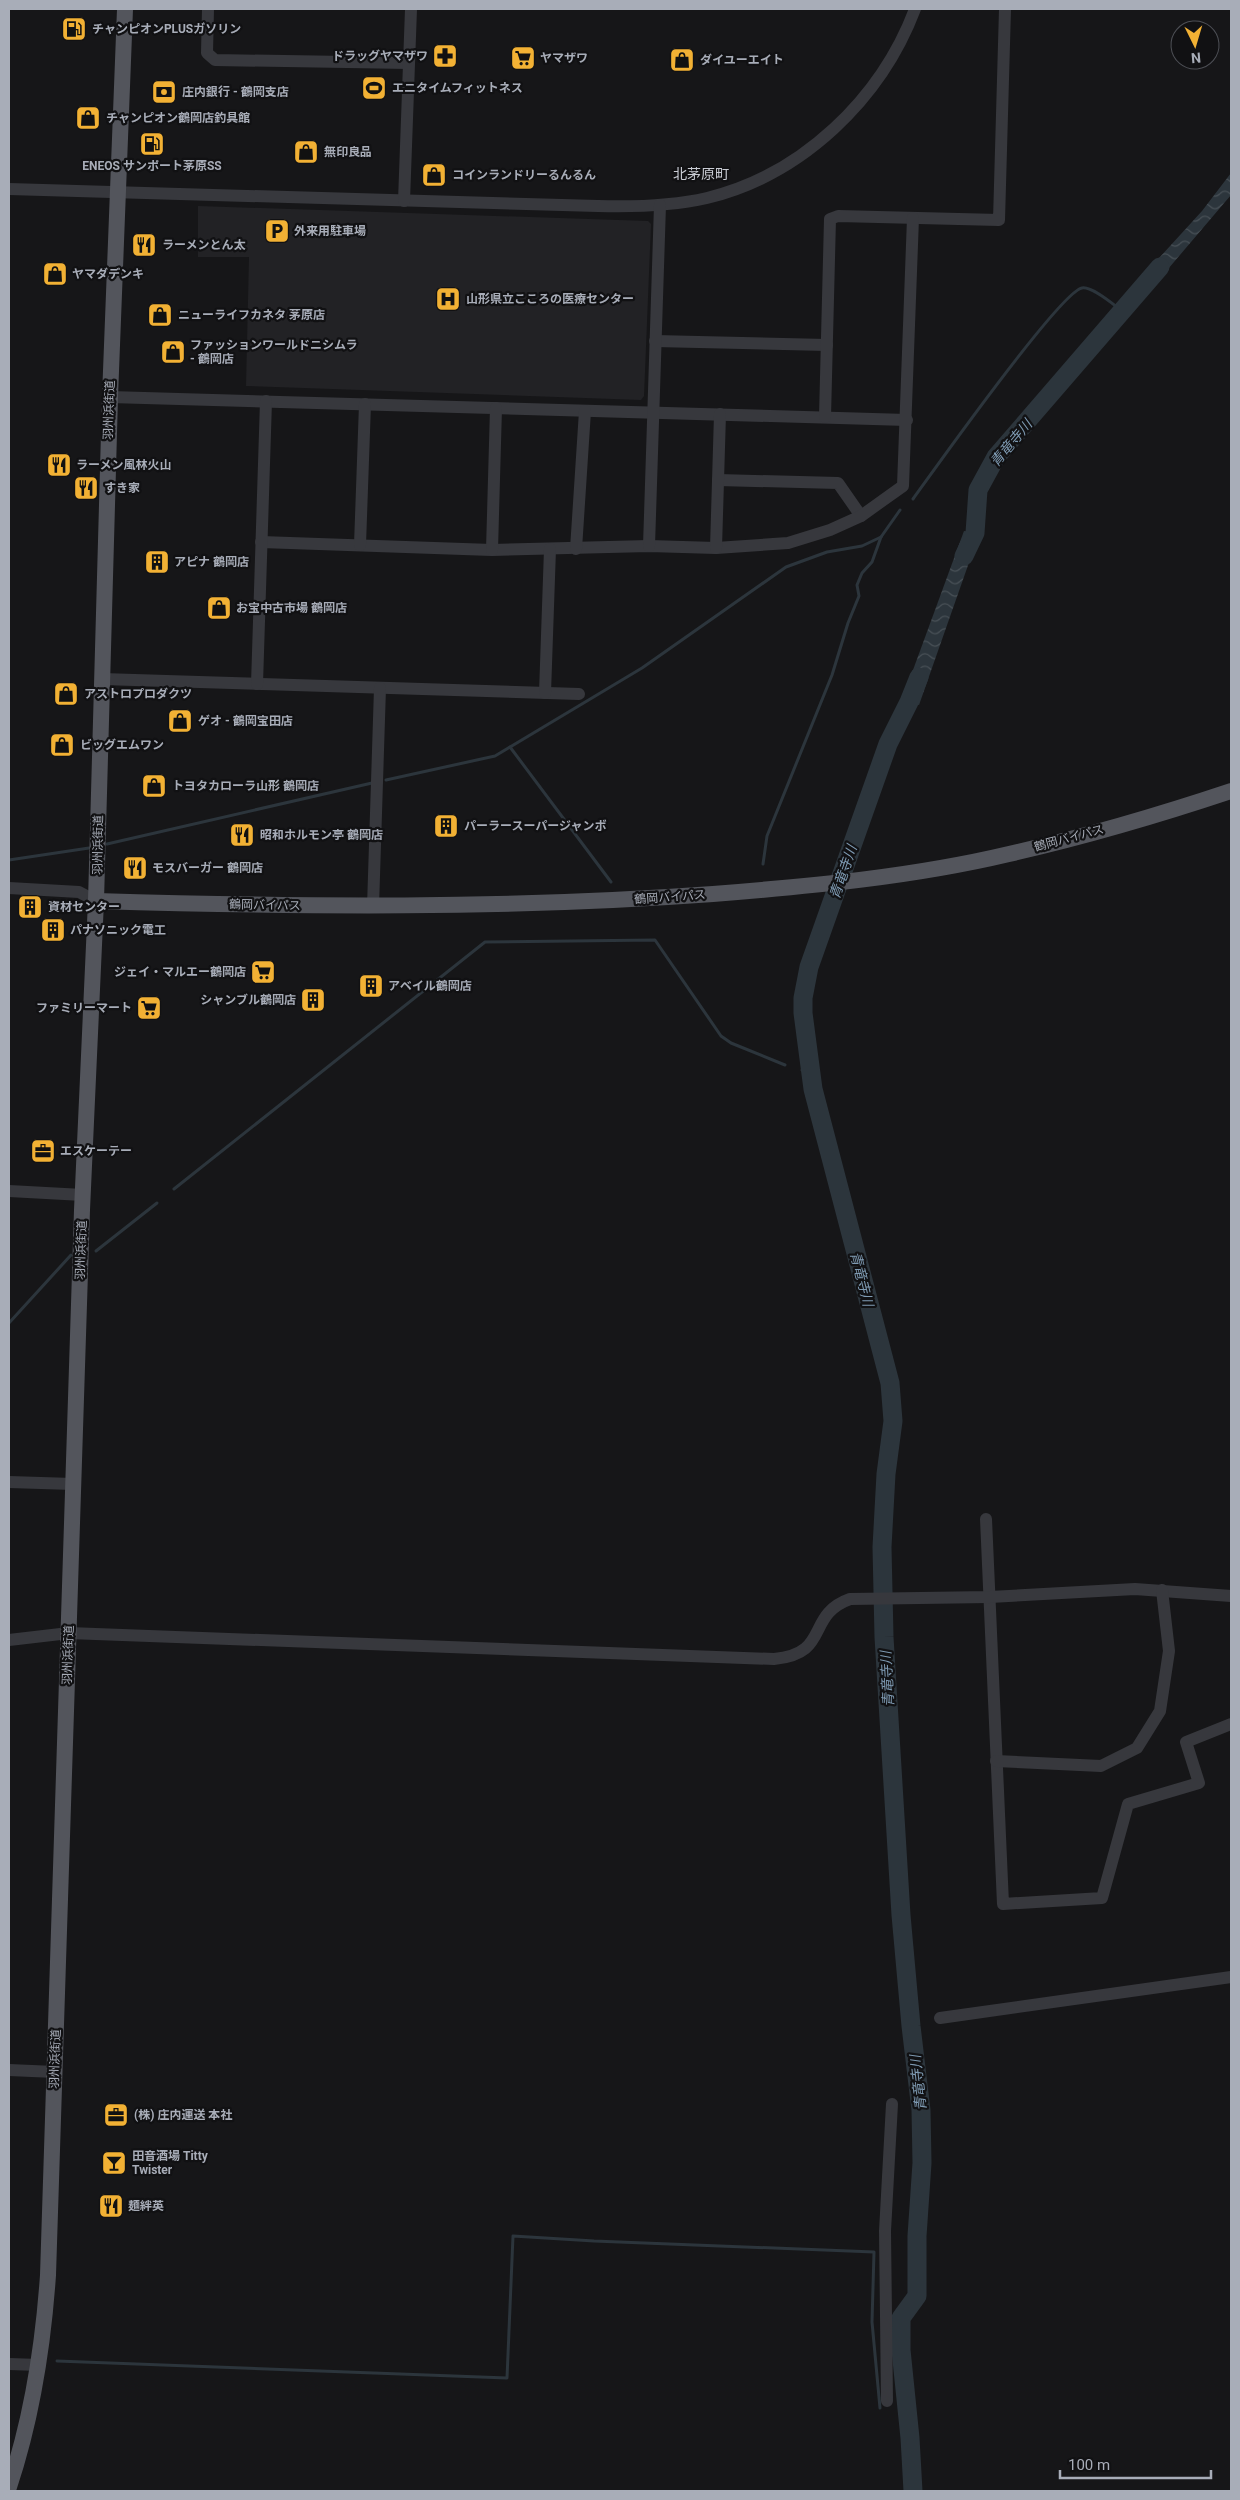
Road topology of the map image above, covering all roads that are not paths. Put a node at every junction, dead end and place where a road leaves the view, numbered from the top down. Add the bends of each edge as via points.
1 (125, 9) edge
2 (208, 9) edge
3 (411, 9) edge
4 (915, 9) edge
5 (1005, 9) edge
6 (409, 63) junction
7 (9, 189) edge
8 (118, 193) junction
9 (404, 201) junction
10 (660, 205) junction
11 (913, 218) junction
12 (655, 341) junction
13 (827, 346) junction
14 (110, 397) junction
15 (266, 401) junction
16 (365, 404) junction
17 (496, 408) junction
18 (585, 411) junction
19 (653, 412) junction
20 (720, 414) junction
21 (825, 418) junction
22 (907, 420) junction
23 (718, 480) junction
24 (861, 516) junction
25 (261, 542) junction
26 (360, 545) junction
27 (649, 546) junction
28 (576, 548) junction
29 (716, 548) junction
30 (550, 549) junction
31 (492, 550) junction
32 (102, 679) junction
33 (257, 684) junction
34 (380, 688) junction
35 (545, 693) junction
36 (579, 694) dead end
37 (1231, 791) edge
38 (9, 888) edge
39 (96, 901) junction
40 (373, 907) junction
41 (9, 1192) edge
42 (83, 1195) junction
43 (9, 1482) edge
44 (74, 1484) junction
45 (986, 1519) dead end
46 (1162, 1590) junction
47 (1231, 1596) edge
48 (990, 1597) junction
49 (69, 1633) junction
50 (9, 1640) edge
51 (1231, 1724) edge
52 (996, 1761) junction
53 (1231, 1977) edge
54 (940, 2018) dead end
55 (9, 2070) edge
56 (55, 2072) junction
57 (892, 2104) dead end
58 (9, 2364) edge
59 (39, 2365) junction
60 (888, 2400) dead end
61 (9, 2487) edge

1 - 8 main road, 羽州浜街道
2 - 6 street via 207,53 215,60
3 - 6 street
4 - 10 street via 893,57 878,80 839,124 818,142 792,161 746,184 707,198
5 - 11 street via 998,220
6 - 9 street
7 - 8 street
8 - 9 street
8 - 14 main road, 羽州浜街道
9 - 10 street
10 - 12 street
11 - 13 street via 838,216 830,219
11 - 22 street
12 - 13 street
12 - 19 street
13 - 21 street
14 - 15 street
14 - 32 main road, 羽州浜街道
15 - 16 street
15 - 25 street
16 - 17 street
16 - 26 street
17 - 18 street
17 - 31 street
18 - 19 street
18 - 28 street
19 - 20 street
19 - 27 street
20 - 21 street
20 - 23 street
21 - 22 street
22 - 24 street via 903,486
23 - 24 street via 838,483
23 - 29 street
24 - 29 street via 788,543
25 - 26 street
25 - 33 street
26 - 31 street
27 - 28 street
27 - 29 street
28 - 30 street
30 - 31 street
30 - 35 street
32 - 33 street
32 - 39 main road, 羽州浜街道
33 - 34 street
34 - 35 street
34 - 40 street
35 - 36 street
37 - 40 main road, 鶴岡バイパス via 1009,854 889,876 813,886 582,902
38 - 39 street via 80,892
39 - 40 main road, 鶴岡バイパス
39 - 42 main road, 羽州浜街道
41 - 42 street
42 - 44 main road, 羽州浜街道
43 - 44 street
44 - 49 main road, 羽州浜街道
45 - 48 street
46 - 47 street
46 - 48 street
46 - 52 street via 1169,1651 1160,1711 1137,1748 1101,1766
48 - 49 street via 850,1599 838,1603 822,1620 807,1648 790,1658 774,1659
48 - 52 street
49 - 50 street
49 - 56 main road, 羽州浜街道
51 - 52 street via 1186,1742 1199,1783 1128,1804 1102,1898 1004,1904
53 - 54 street
55 - 56 street
56 - 59 main road, 羽州浜街道 via 48,2275
57 - 60 street via 884,2231
58 - 59 street
59 - 61 main road, 羽州浜街道 via 28,2421

